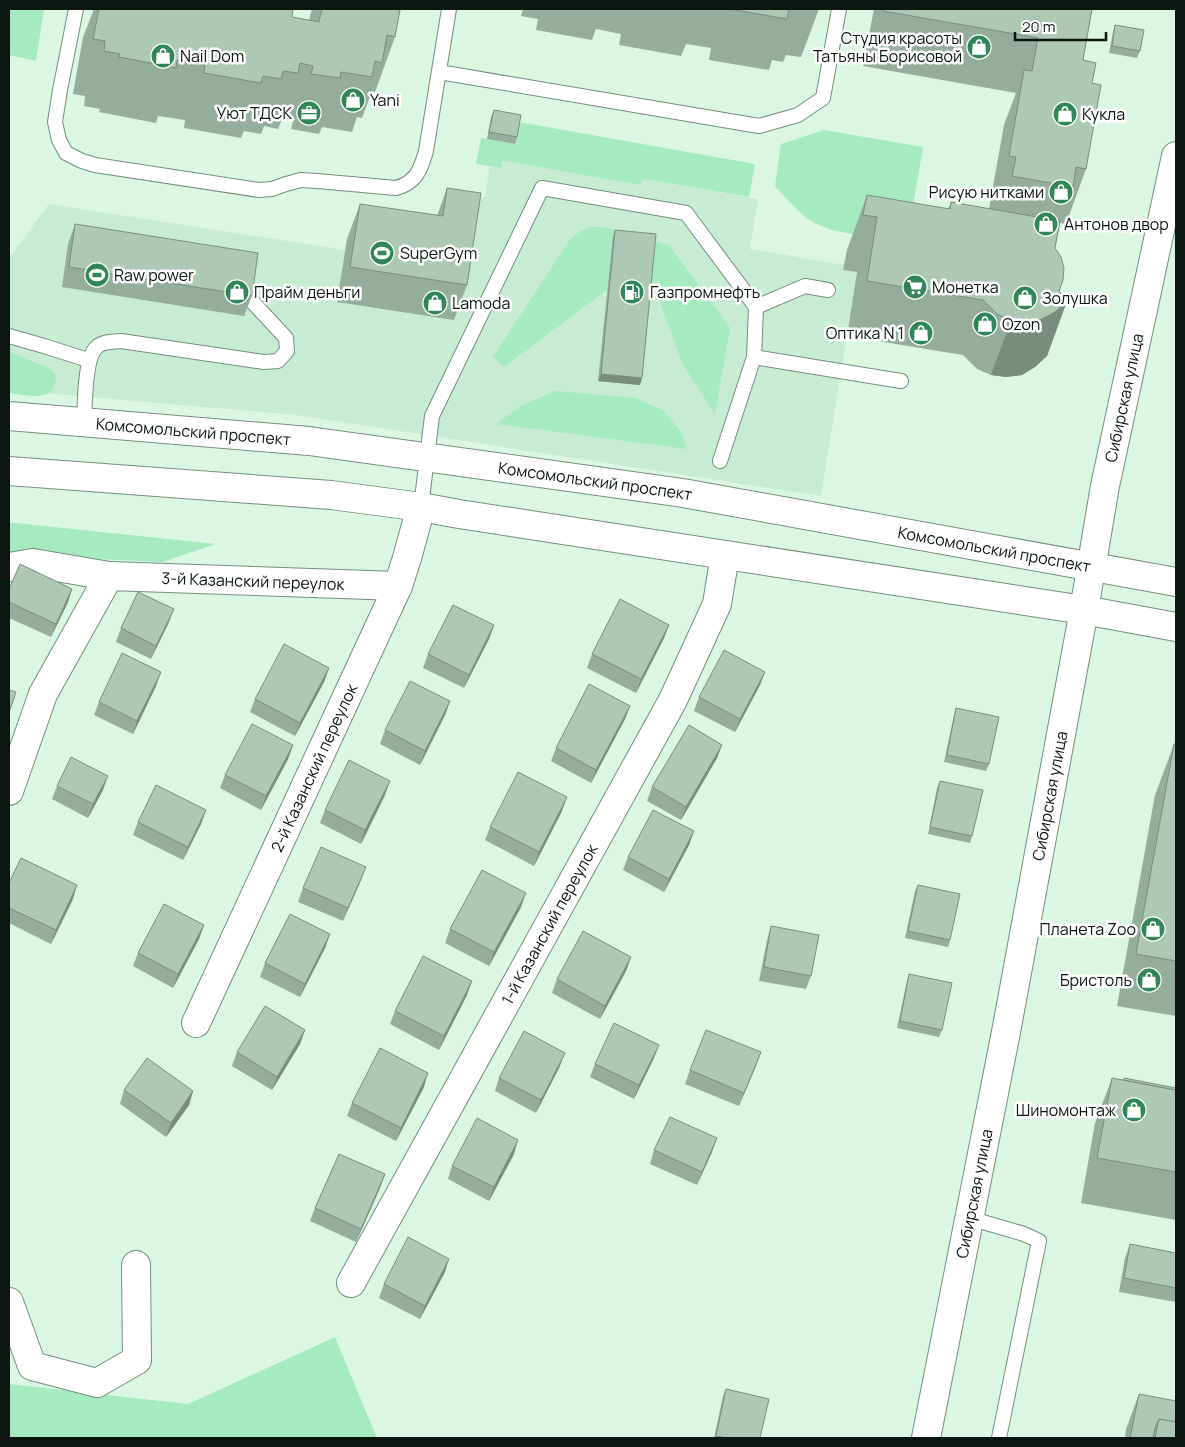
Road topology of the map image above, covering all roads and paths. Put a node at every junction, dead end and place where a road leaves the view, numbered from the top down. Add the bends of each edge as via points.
1 (76, 9) edge
2 (449, 9) edge
3 (839, 9) edge
4 (439, 72) junction
5 (1176, 156) edge
6 (828, 290) dead end
7 (248, 296) edge
8 (756, 307) junction
9 (9, 336) edge
10 (754, 357) junction
11 (88, 360) junction
12 (901, 381) dead end
13 (9, 416) edge
14 (84, 422) junction
15 (427, 457) junction
16 (720, 461) dead end
17 (9, 471) edge
18 (421, 508) junction
19 (725, 555) junction
20 (1091, 566) junction
21 (9, 567) edge
22 (109, 576) junction
23 (1176, 582) edge
24 (398, 586) junction
25 (1084, 610) junction
26 (1176, 627) edge
27 (9, 790) edge
28 (196, 1023) dead end
29 (969, 1218) junction
30 (136, 1265) dead end
31 (351, 1283) dead end
32 (9, 1302) edge
33 (926, 1438) edge
34 (1000, 1438) edge

1 - 4 lane via 55,122 66,152 95,165 259,190 301,180 396,188 407,185 423,163
2 - 4 lane
3 - 4 lane via 823,98 798,115 759,126
5 - 20 main road, Сибирская улица via 1105,486
6 - 8 lane via 805,286
7 - 11 lane via 286,338 287,351 278,361 264,362 121,341 97,346
8 - 10 lane
8 - 15 lane via 686,213 542,188 432,416
9 - 11 lane
10 - 12 lane
10 - 16 lane
11 - 14 lane
13 - 14 main road, Комсомольский проспект
14 - 15 main road, Комсомольский проспект via 309,441
15 - 18 lane
15 - 20 main road, Комсомольский проспект via 683,493
17 - 18 main road via 331,495
18 - 19 main road
18 - 24 main road, 2-й Казанский переулок
19 - 25 main road
19 - 31 main road, 1-й Казанский переулок via 717,604 673,700
20 - 23 main road, Комсомольский проспект
20 - 25 main road, Сибирская улица
21 - 22 main road, 3-й Казанский переулок via 32,563
22 - 24 main road, 3-й Казанский переулок
22 - 27 main road via 43,694
24 - 28 main road, 2-й Казанский переулок
25 - 26 main road
25 - 29 main road, Сибирская улица
29 - 33 main road, Сибирская улица
29 - 34 lane via 1039,1241
30 - 32 main road via 137,1360 97,1383 32,1366

